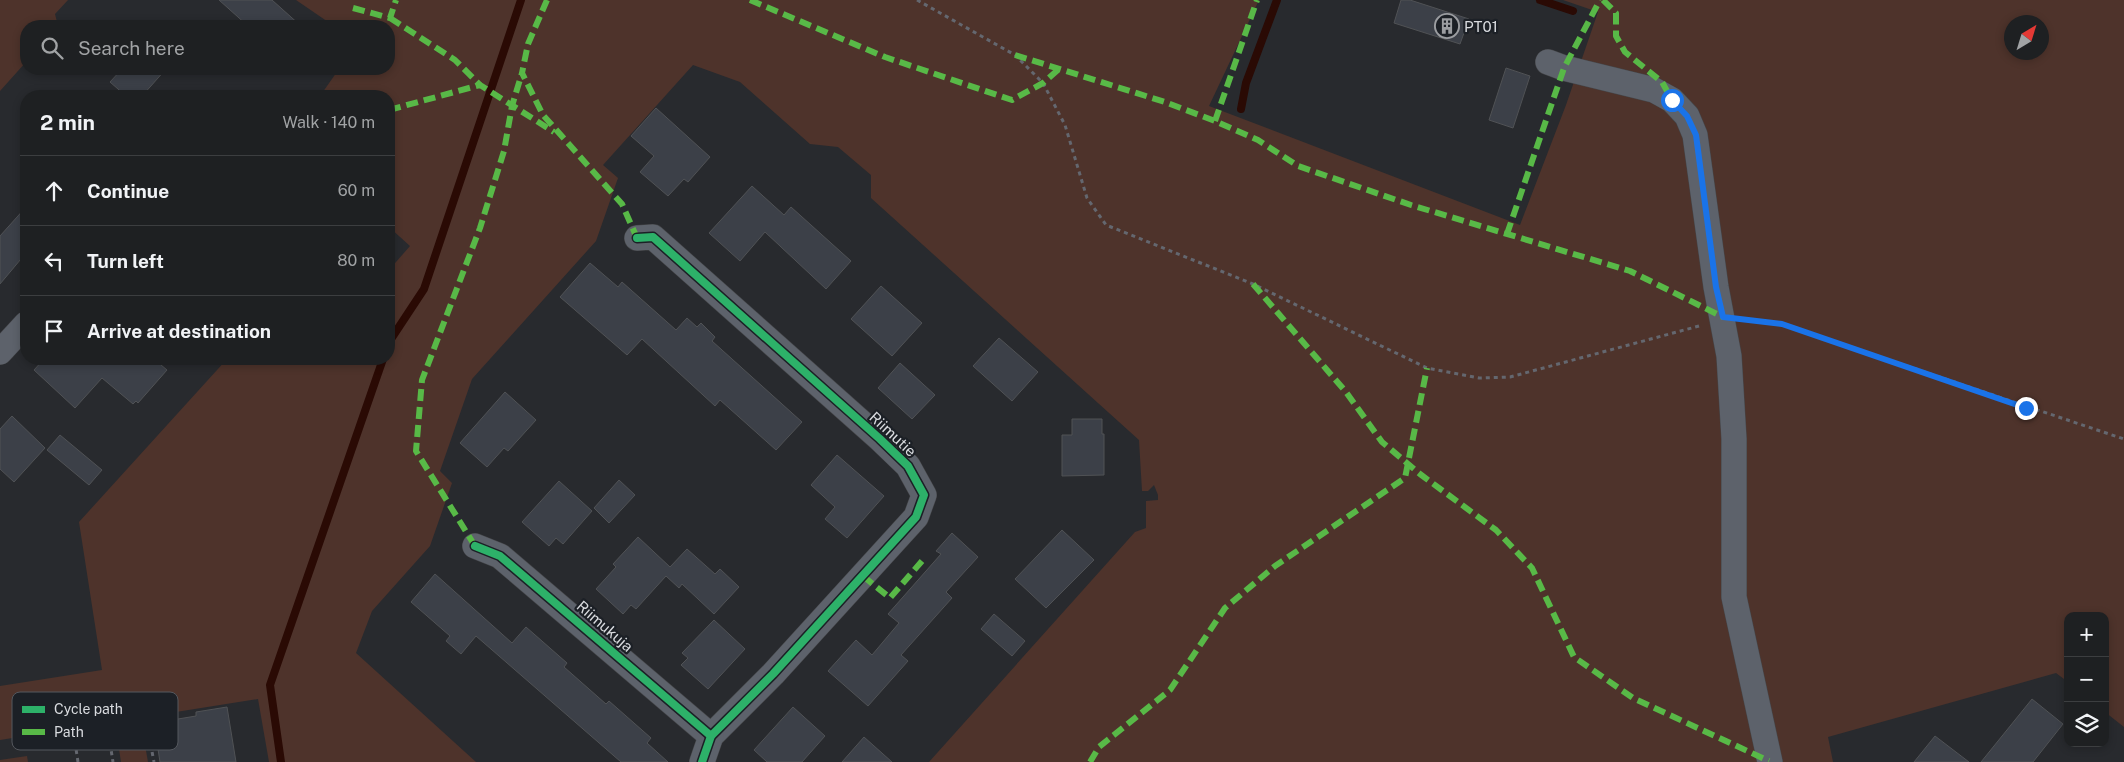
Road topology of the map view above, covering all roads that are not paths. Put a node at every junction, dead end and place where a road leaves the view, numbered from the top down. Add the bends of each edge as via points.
1 (1548, 62) dead end
2 (637, 238) dead end
3 (20, 330) edge
4 (0, 352) edge
5 (475, 546) dead end
6 (711, 736) junction
7 (702, 762) edge
8 (1770, 762) edge

1 - 8 street via 1654,90 1672,100 1687,116 1696,135 1716,287 1729,356 1734,439 1734,598
2 - 6 street, Riimutie via 653,237 789,357 908,466 924,494 916,517 773,674
3 - 4 street
5 - 6 street, Riimukuja via 500,556
6 - 7 street, Riimutie

